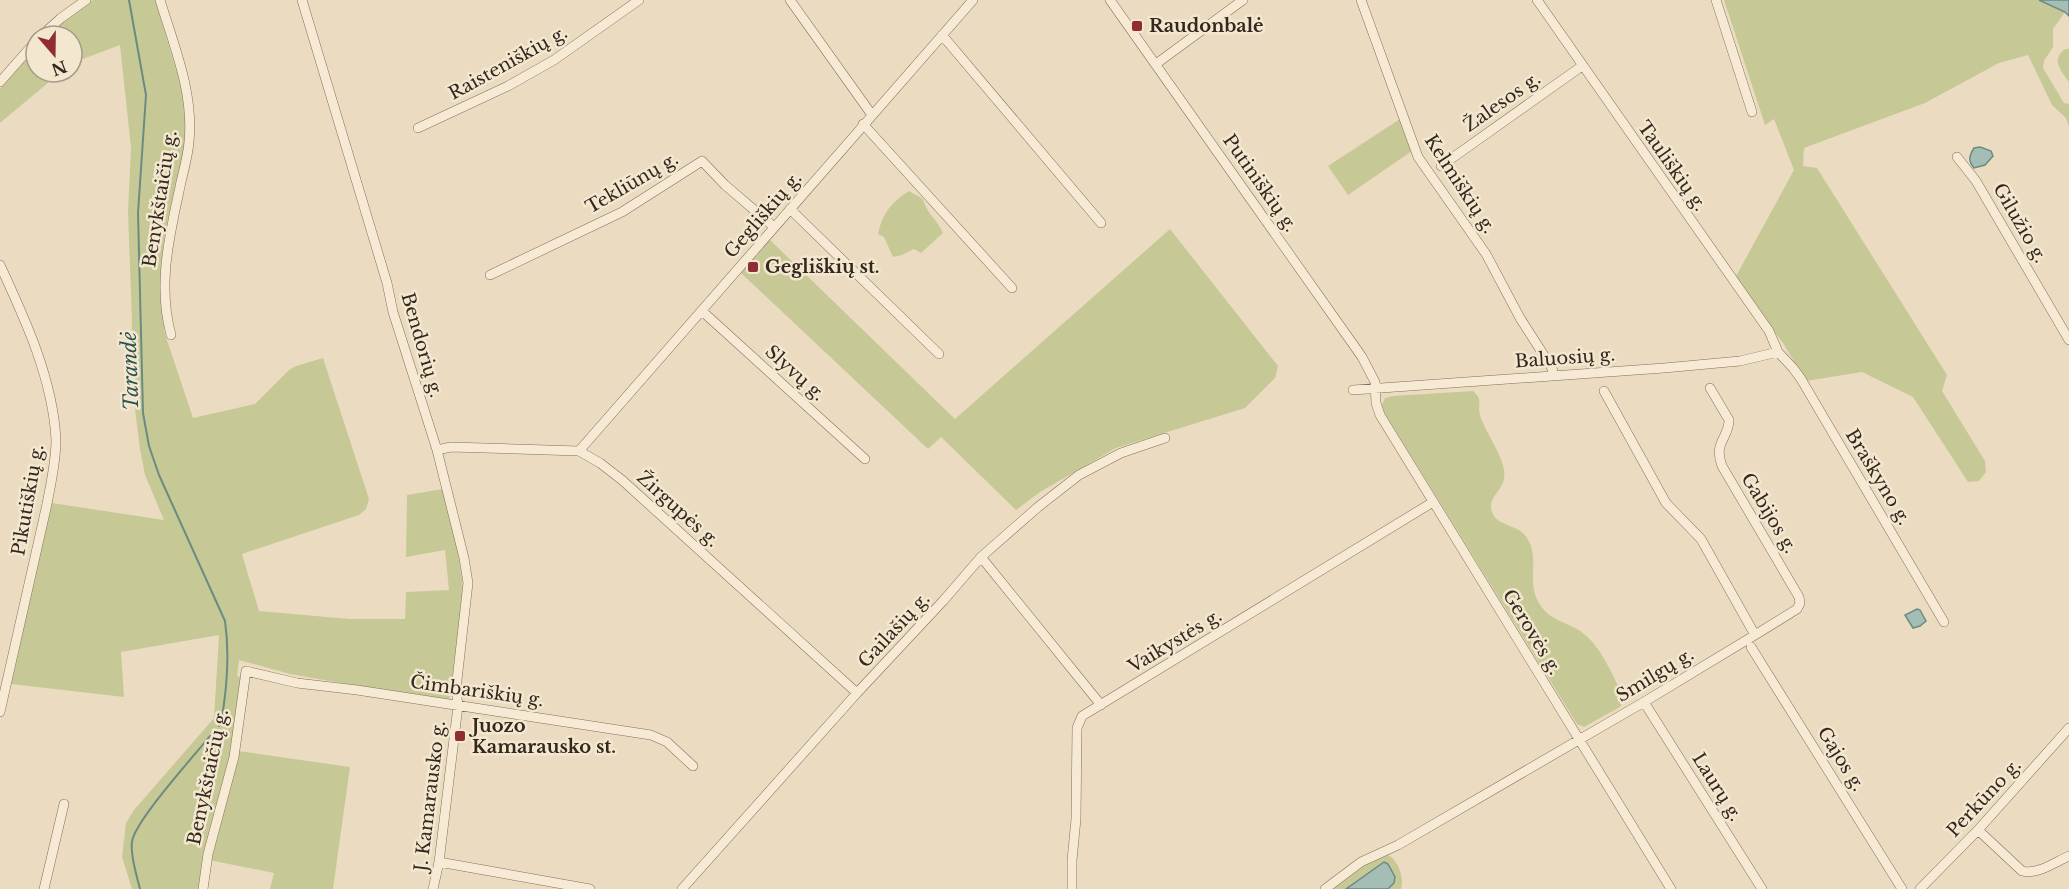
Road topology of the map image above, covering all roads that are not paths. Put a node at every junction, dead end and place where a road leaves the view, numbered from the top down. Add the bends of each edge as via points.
1 (86, 0) edge
2 (160, 0) edge
3 (302, 0) edge
4 (639, 0) edge
5 (790, 0) edge
6 (973, 0) edge
7 (1110, 0) edge
8 (1243, 0) edge
9 (1361, 0) edge
10 (1537, 0) edge
11 (1716, 0) edge
12 (54, 24) edge
13 (942, 36) junction
14 (24, 55) edge
15 (1156, 64) junction
16 (1582, 66) junction
17 (0, 82) edge
18 (1752, 112) dead end
19 (872, 115) junction
20 (863, 124) junction
21 (418, 128) dead end
22 (1957, 157) dead end
23 (1441, 166) dead end
24 (790, 209) junction
25 (1101, 223) dead end
26 (774, 227) junction
27 (0, 265) edge
28 (490, 275) dead end
29 (1012, 288) dead end
30 (702, 311) junction
31 (171, 335) dead end
32 (2069, 340) edge
33 (1778, 352) junction
34 (939, 354) dead end
35 (1554, 376) junction
36 (1375, 388) junction
37 (1710, 388) dead end
38 (1353, 390) dead end
39 (1604, 391) dead end
40 (1165, 438) dead end
41 (437, 450) junction
42 (579, 451) junction
43 (865, 459) dead end
44 (1433, 501) junction
45 (981, 557) junction
46 (1944, 622) dead end
47 (1755, 635) junction
48 (1751, 647) dead end
49 (246, 672) joint
50 (857, 693) junction
51 (1644, 702) junction
52 (1101, 705) junction
53 (458, 706) junction
54 (0, 712) edge
55 (2069, 728) edge
56 (1579, 739) junction
57 (693, 766) dead end
58 (64, 804) dead end
59 (1978, 830) junction
60 (2069, 856) edge
61 (439, 862) junction
62 (44, 889) edge
63 (203, 889) edge
64 (433, 889) edge
65 (590, 889) edge
66 (682, 889) edge
67 (1072, 889) edge
68 (1325, 889) edge
69 (1671, 889) edge
70 (1762, 889) edge
71 (1902, 889) edge
72 (1920, 889) edge

1 - 12 street
2 - 31 street, Benykštaičių g. via 189,108 189,142 164,272 164,300
3 - 41 street, Bendorių g.
4 - 21 street, Raisteniškių g. via 554,60
5 - 19 street
6 - 13 street, Gegliškių g.
7 - 15 street, Putiniškių g.
8 - 15 street
9 - 35 street, Kelmiškių g. via 1418,157 1486,254
10 - 16 street, Tauliškių g.
11 - 18 street
13 - 19 street, Gegliškių g.
13 - 25 street
14 - 17 street
15 - 36 street, Putiniškių g. via 1362,357
16 - 23 street, Žalesos g.
16 - 33 street, Tauliškių g. via 1769,331
19 - 20 street, Gegliškių g.
20 - 24 street, Gegliškių g.
20 - 29 street
22 - 32 street, Gilužio g. via 1976,181
24 - 26 street, Gegliškių g.
24 - 34 street
26 - 28 street, Tekliūnų g. via 702,161 622,212
26 - 30 street, Gegliškių g.
27 - 54 street, Pikutiškių g. via 24,316 46,382 56,441 47,504
30 - 42 street, Gegliškių g.
30 - 43 street, Slyvų g.
33 - 35 street, Baluosių g. via 1740,361
33 - 46 street, Braškyno g. via 1801,379
35 - 36 street, Baluosių g.
36 - 38 street, Baluosių g.
36 - 44 street, Gerovės g. via 1380,415
37 - 47 street, Gabijos g. via 1729,420 1719,444 1722,466 1799,597 1797,609
39 - 47 street via 1666,502 1701,539
40 - 45 street, Gailašių g. via 1121,453 1079,475
41 - 42 street, Žirgupės g. via 451,447
41 - 53 street, Bendorių g. via 468,583 456,689
42 - 50 street, Žirgupės g. via 622,480
44 - 52 street, Vaikystės g.
44 - 56 street, Gerovės g.
45 - 50 street, Gailašių g.
45 - 52 street
47 - 51 street, Smilgų g.
48 - 71 street, Gajos g.
49 - 53 street, Čimbariškių g.
49 - 63 street, Benykštaičių g. via 234,757 208,854
50 - 66 street, Gailašių g.
51 - 56 street, Smilgų g.
51 - 70 street, Laurų g.
52 - 67 street, Vaikystės g. via 1082,716 1077,728
53 - 57 street, Čimbariškių g. via 651,735 667,742
53 - 61 street, J. Kamarausko g.
55 - 59 street, Perkūno g.
56 - 68 street, Smilgų g. via 1398,845 1361,862
56 - 69 street, Gerovės g.
58 - 62 street
59 - 60 street via 2022,871 2029,873
59 - 72 street, Perkūno g.
61 - 64 street, J. Kamarausko g.
61 - 65 street

